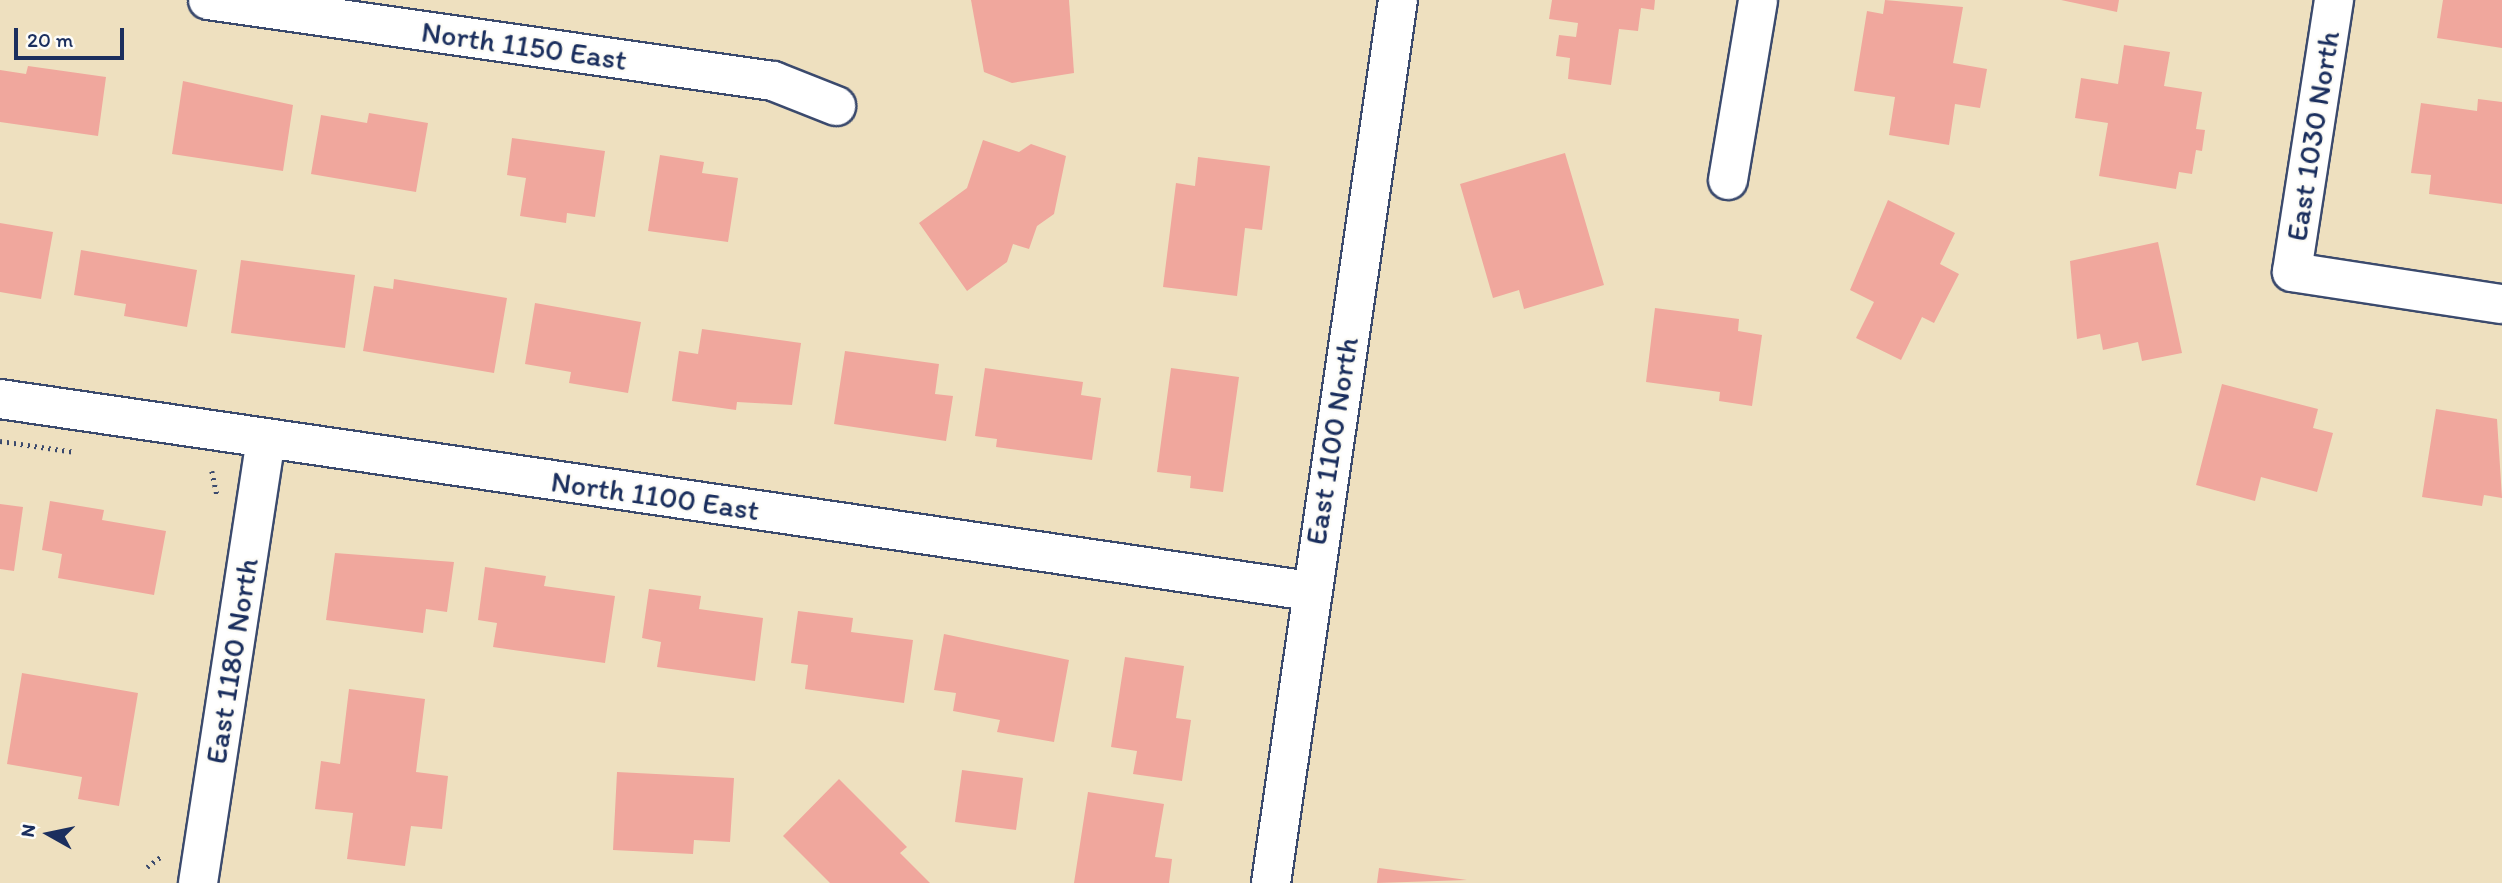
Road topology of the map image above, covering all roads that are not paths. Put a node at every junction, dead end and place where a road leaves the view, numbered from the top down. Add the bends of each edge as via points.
1 (208, 0) edge
2 (1398, 0) edge
3 (1758, 0) edge
4 (2334, 0) edge
5 (421, 15) edge
6 (836, 106) dead end
7 (1728, 180) dead end
8 (2502, 304) edge
9 (0, 399) edge
10 (266, 439) junction
11 (1310, 591) junction
12 (198, 883) edge
13 (1271, 883) edge

1 - 5 street, North 1150 East
2 - 11 street, East 1100 North
3 - 7 street
4 - 8 street, East 1030 North via 2292,272
5 - 6 street, North 1150 East via 773,81
9 - 10 street, North 1100 East
10 - 11 street, North 1100 East
10 - 12 street, East 1180 North
11 - 13 street, East 1100 North

